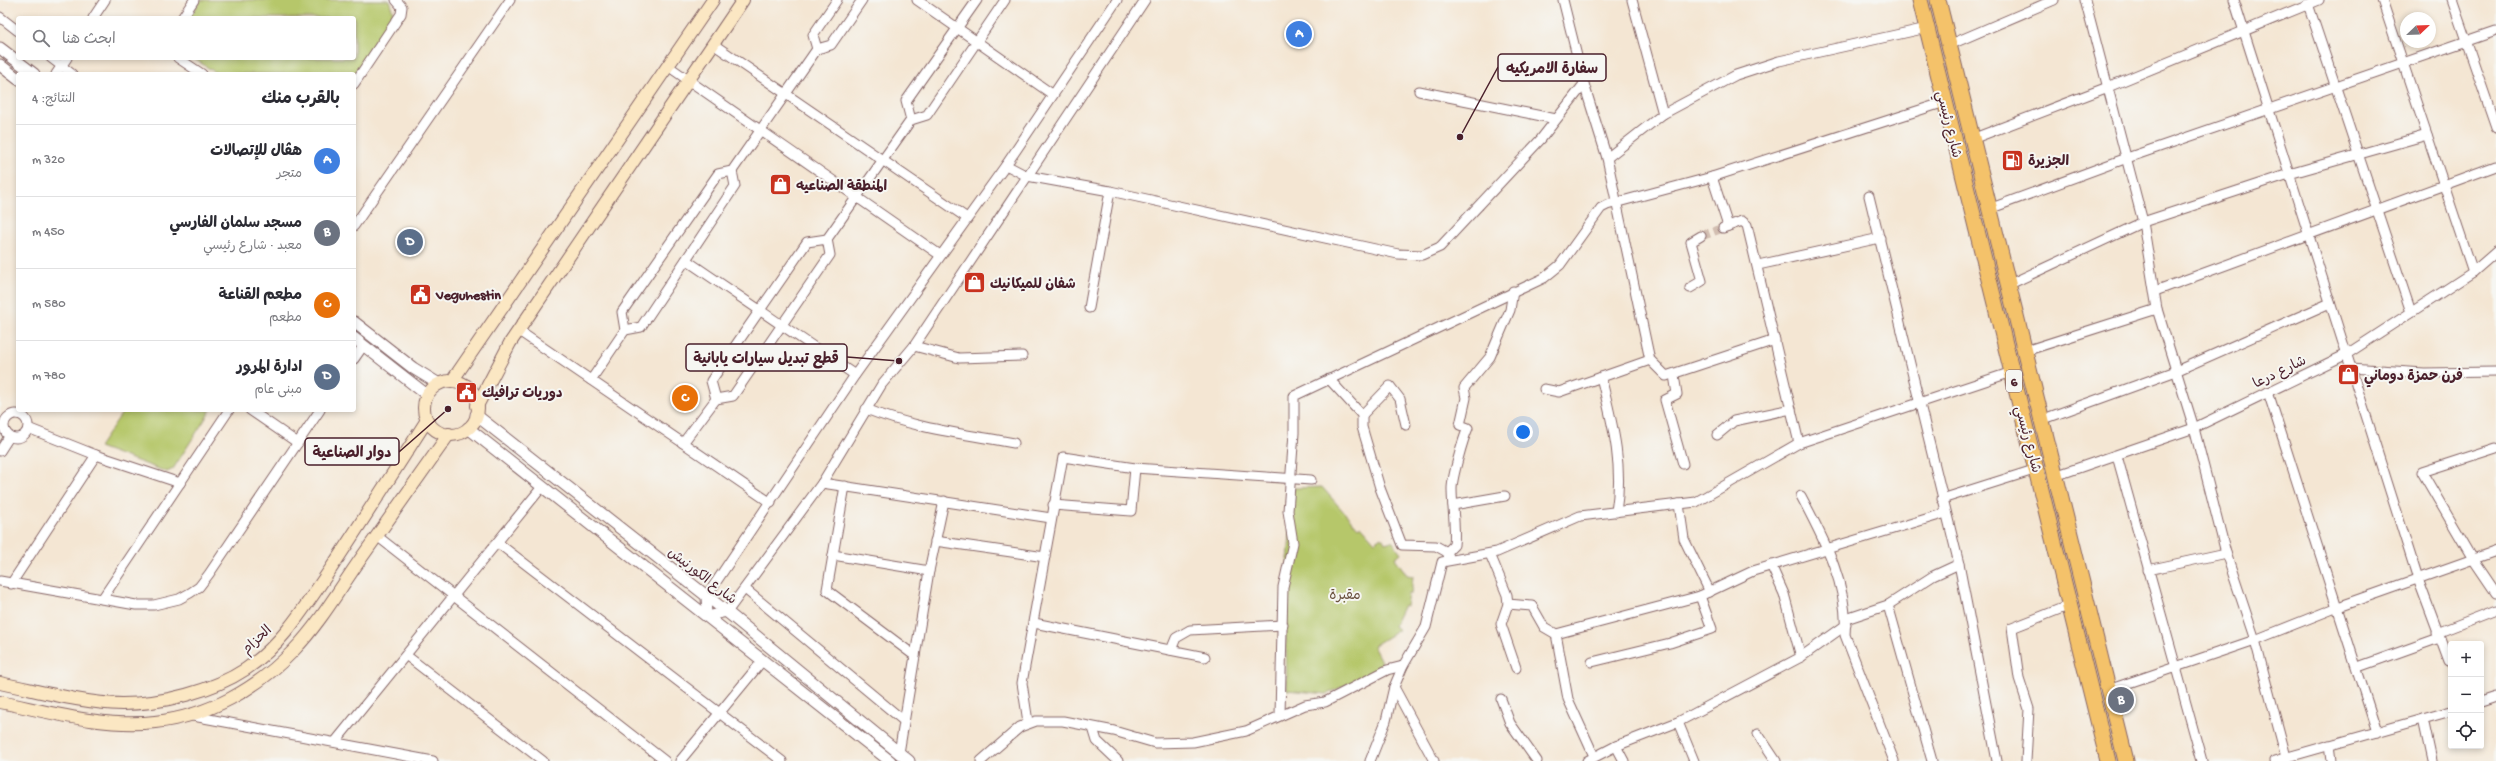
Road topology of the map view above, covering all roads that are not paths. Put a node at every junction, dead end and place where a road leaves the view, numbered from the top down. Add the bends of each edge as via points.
1 (105, 0) edge
2 (194, 0) edge
3 (396, 0) edge
4 (510, 0) edge
5 (713, 0) edge
6 (743, 0) edge
7 (837, 0) edge
8 (862, 0) edge
9 (917, 0) edge
10 (977, 0) edge
11 (1005, 0) edge
12 (1117, 0) edge
13 (1145, 0) edge
14 (1563, 0) edge
15 (1632, 0) edge
16 (1920, 0) edge
17 (1938, 0) edge
18 (2054, 0) edge
19 (2085, 0) edge
20 (2234, 0) edge
21 (2319, 0) edge
22 (2382, 0) edge
23 (2452, 0) edge
24 (2308, 4) junction
25 (94, 16) edge
26 (183, 16) edge
27 (0, 17) edge
28 (957, 28) junction
29 (1927, 28) junction
30 (16, 29) edge
31 (2244, 31) junction
32 (2496, 31) edge
33 (2466, 41) junction
34 (977, 42) junction
35 (714, 44) junction
36 (1949, 45) junction
37 (0, 48) edge
38 (817, 49) junction
39 (52, 60) edge
40 (66, 60) edge
41 (181, 60) edge
42 (2403, 63) junction
43 (0, 65) edge
44 (668, 66) junction
45 (59, 70) edge
46 (31, 72) edge
47 (199, 72) edge
48 (16, 77) edge
49 (688, 80) junction
50 (356, 81) edge
51 (1584, 84) junction
52 (2336, 86) junction
53 (2108, 88) junction
54 (1419, 91) dead end
55 (786, 94) junction
56 (1052, 94) junction
57 (1945, 102) junction
58 (2268, 110) junction
59 (1663, 114) junction
60 (1556, 119) junction
61 (912, 120) junction
62 (2496, 127) edge
63 (760, 130) junction
64 (2427, 135) junction
65 (1972, 139) junction
66 (2358, 154) junction
67 (1607, 158) junction
68 (2127, 158) junction
69 (883, 160) junction
70 (1006, 165) junction
71 (2496, 166) edge
72 (732, 171) junction
73 (2289, 174) junction
74 (1027, 176) junction
75 (1712, 177) junction
76 (2444, 186) junction
77 (1110, 191) junction
78 (1869, 196) dead end
79 (857, 197) junction
80 (1615, 203) junction
81 (1989, 209) junction
82 (2377, 210) junction
83 (967, 218) junction
84 (2143, 222) junction
85 (356, 223) edge
86 (1701, 236) tunnel mouth
87 (2309, 236) junction
88 (1880, 238) junction
89 (827, 239) junction
90 (2496, 252) edge
91 (940, 255) junction
92 (686, 260) junction
93 (1758, 265) junction
94 (2473, 272) junction
95 (2008, 285) junction
96 (1690, 288) dead end
97 (1513, 291) junction
98 (2155, 291) junction
99 (2330, 303) junction
100 (1089, 308) dead end
101 (2157, 309) junction
102 (760, 310) junction
103 (2411, 312) junction
104 (356, 324) edge
105 (782, 325) junction
106 (625, 330) junction
107 (519, 331) junction
108 (356, 340) edge
109 (1775, 340) junction
110 (363, 346) junction
111 (914, 346) junction
112 (2346, 354) junction
113 (356, 356) edge
114 (1022, 356) dead end
115 (2026, 358) junction
116 (1650, 360) junction
117 (2351, 368) junction
118 (2176, 370) junction
119 (2011, 371) junction
120 (2496, 372) edge
121 (855, 375) junction
122 (1674, 375) junction
123 (1601, 377) junction
124 (1329, 379) junction
125 (591, 380) junction
126 (452, 381) junction
127 (439, 384) junction
128 (1544, 389) dead end
129 (2268, 392) junction
130 (427, 396) junction
131 (716, 399) junction
132 (1919, 403) junction
133 (866, 409) junction
134 (1790, 409) junction
135 (477, 411) junction
136 (228, 412) edge
137 (253, 412) edge
138 (319, 412) edge
139 (26, 413) edge
140 (1362, 415) junction
141 (427, 420) junction
142 (2041, 420) junction
143 (2, 421) edge
144 (1406, 425) dead end
145 (28, 428) junction
146 (468, 428) junction
147 (2194, 428) junction
148 (449, 434) junction
149 (1716, 435) dead end
150 (9, 437) junction
151 (1014, 442) dead end
152 (298, 443) junction
153 (683, 443) junction
154 (1799, 443) junction
155 (2496, 448) edge
156 (0, 451) edge
157 (96, 455) junction
158 (2117, 456) junction
159 (1683, 464) dead end
160 (1135, 468) junction
161 (2037, 469) junction
162 (2055, 476) junction
163 (1289, 479) junction
164 (1311, 480) dead end
165 (180, 483) junction
166 (822, 483) junction
167 (845, 486) junction
168 (542, 487) junction
169 (1505, 496) dead end
170 (1801, 496) dead end
171 (1942, 499) junction
172 (944, 502) junction
173 (771, 503) junction
174 (1679, 504) junction
175 (1053, 505) junction
176 (1453, 505) junction
177 (1616, 512) junction
178 (1946, 513) junction
179 (1051, 518) junction
180 (377, 536) junction
181 (935, 541) junction
182 (498, 542) junction
183 (1828, 548) junction
184 (2496, 551) edge
185 (2226, 553) junction
186 (1490, 554) junction
187 (833, 555) junction
188 (1045, 556) junction
189 (1449, 556) junction
190 (2473, 559) junction
191 (1959, 564) junction
192 (1771, 565) junction
193 (2148, 570) junction
194 (929, 571) junction
195 (2418, 579) junction
196 (0, 581) edge
197 (11, 584) junction
198 (745, 589) junction
199 (1710, 592) junction
200 (2496, 593) edge
201 (1700, 596) junction
202 (454, 597) junction
203 (706, 597) junction
204 (102, 599) junction
205 (1508, 604) junction
206 (1888, 605) junction
207 (2070, 605) junction
208 (2338, 607) junction
209 (2496, 610) edge
210 (727, 612) junction
211 (707, 616) junction
212 (1034, 622) junction
213 (1846, 622) junction
214 (1283, 625) junction
215 (1556, 634) junction
216 (2438, 635) junction
217 (2255, 640) junction
218 (1171, 650) junction
219 (407, 656) junction
220 (915, 656) junction
221 (1205, 656) dead end
222 (1801, 657) junction
223 (763, 660) junction
224 (2448, 660) edge
225 (1592, 662) dead end
226 (1403, 666) junction
227 (2174, 667) junction
228 (2358, 667) junction
229 (1516, 668) dead end
230 (0, 683) edge
231 (1394, 688) junction
232 (2108, 690) junction
233 (2496, 697) edge
234 (1501, 700) dead end
235 (2484, 701) edge
236 (0, 702) edge
237 (2448, 712) edge
238 (720, 713) junction
239 (1280, 715) junction
240 (193, 716) junction
241 (2423, 718) junction
242 (904, 721) junction
243 (1028, 722) junction
244 (1678, 722) junction
245 (1093, 728) junction
246 (2377, 732) junction
247 (1758, 734) dead end
248 (335, 742) junction
249 (2329, 745) junction
250 (1616, 746) junction
251 (899, 753) junction
252 (2286, 757) junction
253 (1590, 760) edge
254 (433, 761) edge
255 (543, 761) edge
256 (665, 761) edge
257 (680, 761) edge
258 (782, 761) edge
259 (890, 761) edge
260 (909, 761) edge
261 (981, 761) edge
262 (1118, 761) edge
263 (1370, 761) edge
264 (1434, 761) edge
265 (1537, 761) edge
266 (1624, 761) edge
267 (1694, 761) edge
268 (1776, 761) edge
269 (1894, 761) edge
270 (1932, 761) edge
271 (1997, 761) edge
272 (2026, 761) edge
273 (2108, 761) edge
274 (2126, 761) edge
275 (2202, 761) edge
276 (2274, 761) edge
277 (2331, 761) edge
278 (2432, 761) edge

1 - 25 street
2 - 26 street
3 - 50 street via 402,8 401,14
4 - 85 street
5 - 44 main road
6 - 35 main road
7 - 38 street via 813,35
8 - 38 street via 831,45
9 - 28 street
10 - 28 street
11 - 34 street
12 - 56 street
13 - 74 street
14 - 51 street
15 - 59 street
16 - 29 highway, شارع رئيسي / 6
17 - 36 highway, شارع رئيسي / 6
18 - 36 street
19 - 53 street
20 - 31 street
21 - 24 street
22 - 42 street
23 - 33 street
24 - 31 street
24 - 52 street
27 - 30 street
28 - 34 street
28 - 61 street via 906,101
29 - 57 highway, شارع رئيسي / 6
29 - 59 street via 1779,61 1736,75
31 - 53 street
31 - 58 street
32 - 33 street
33 - 42 street
33 - 62 street
34 - 56 street
34 - 61 street via 927,115
35 - 49 main road
35 - 55 street
36 - 65 highway, شارع رئيسي / 6
37 - 46 street
38 - 55 street
39 - 45 street
40 - 45 street
41 - 47 street
42 - 52 street
42 - 64 street
43 - 48 street
44 - 49 street
44 - 126 main road
49 - 63 street
49 - 107 main road
51 - 60 street
51 - 67 street
52 - 58 street
52 - 66 street
53 - 65 street
53 - 68 street
54 - 60 street
55 - 63 street
55 - 69 street
56 - 70 street
57 - 75 street
57 - 119 highway, شارع رئيسي / 6
58 - 68 street
58 - 73 street
59 - 67 street
60 - 77 street via 1541,139 1440,247 1422,255 1398,254 1317,238
61 - 69 street
63 - 72 street
63 - 79 street
64 - 66 street
64 - 76 street
65 - 81 highway, شارع رئيسي / 6
66 - 73 street
66 - 82 street
67 - 80 street
68 - 81 street
68 - 84 street
69 - 79 street
69 - 83 street
70 - 74 street
70 - 83 street
71 - 76 street
72 - 92 street via 735,186
72 - 106 street via 718,174 622,312
73 - 84 street
73 - 87 street
74 - 77 street
74 - 111 street
75 - 80 street
75 - 93 street via 1726,227 1742,221 1747,223
76 - 82 street
76 - 94 street
77 - 100 street
78 - 88 street
79 - 89 street
79 - 91 street
80 - 97 street via 1601,208 1554,272
80 - 116 street
81 - 95 highway, شارع رئيسي / 6
82 - 87 street
82 - 103 street
83 - 91 street
84 - 95 street
84 - 98 street
86 - 96 street via 1691,242 1702,281
87 - 98 street
87 - 99 street
88 - 93 street
88 - 132 street
89 - 102 street via 807,242
89 - 105 street via 830,256
90 - 94 street, شارع درعا
91 - 121 street
92 - 102 street
92 - 106 street via 641,327
93 - 109 street
94 - 103 street, شارع درعا
95 - 115 highway, شارع رئيسي / 6
97 - 124 street
97 - 176 street via 1510,310 1490,357 1464,388 1466,398 1460,425 1468,428 1452,487
98 - 101 street
99 - 112 street
99 - 118 street
101 - 115 street
101 - 118 street
102 - 105 street
102 - 131 street via 711,381
103 - 112 street, شارع درعا
104 - 127 street via 413,368
105 - 121 street
105 - 131 street via 733,396
106 - 125 street
107 - 125 street
107 - 135 main road
108 - 110 street
109 - 122 street
109 - 134 street
110 - 113 street
110 - 130 street
111 - 114 street via 959,358
111 - 133 street via 882,384
112 - 117 street
112 - 129 street, شارع درعا
115 - 119 highway
115 - 142 highway, شارع رئيسي / 6
116 - 122 street via 1666,376
116 - 123 street
117 - 120 street via 2424,373
117 - 195 street
118 - 142 street
118 - 147 street
119 - 132 street
119 - 161 highway, شارع رئيسي / 6
121 - 173 street
122 - 159 street via 1677,394 1665,400
123 - 128 street via 1559,392
123 - 177 street via 1618,451 1620,489
124 - 140 street
124 - 163 street via 1294,396 1294,434
125 - 153 street
126 - 127 main road
126 - 135 main road via 469,388
127 - 130 main road
129 - 147 street, شارع درعا
129 - 208 street
130 - 141 main road via 424,412
131 - 153 street
132 - 154 street
132 - 171 street
133 - 151 street via 882,416 951,432
133 - 166 street
134 - 149 street via 1734,421
134 - 154 street
135 - 146 main road
135 - 203 street, شارع الكورنيش
136 - 165 street
137 - 152 street
138 - 152 street
139 - 143 street via 12,414
139 - 145 street
140 - 144 street via 1390,386 1400,399
140 - 189 street via 1362,427 1380,488 1402,545 1436,546
141 - 148 main road via 436,430
141 - 230 main road, الحزام via 297,618 273,647 246,669 206,688 142,703 100,703
142 - 162 highway, شارع رئيسي / 6
143 - 150 street via 4,431
145 - 150 street via 21,438
145 - 157 street
146 - 148 main road via 459,433
146 - 168 street
147 - 158 street, شارع درعا
147 - 185 street
148 - 180 main road
150 - 156 street
152 - 204 street via 199,587 179,599 154,605 136,605
153 - 173 street
154 - 174 street via 1696,502
155 - 190 street via 2422,472
157 - 165 street
157 - 197 street
158 - 162 street, شارع درعا
158 - 193 street
160 - 163 street
160 - 175 street via 1130,511
160 - 175 street via 1063,457
161 - 171 street
161 - 207 highway, شارع رئيسي / 6
162 - 232 highway, شارع رئيسي / 6
163 - 164 street
163 - 214 street via 1288,511 1293,543 1283,587
165 - 204 street
166 - 167 street
166 - 198 street
167 - 172 street
167 - 187 street
168 - 182 street
168 - 211 street
169 - 176 street
170 - 183 street
171 - 178 street
172 - 179 street
172 - 181 street
173 - 203 street
174 - 177 street
174 - 199 street via 1684,539
175 - 179 street
176 - 189 street via 1456,528 1454,545
177 - 186 street via 1580,516
178 - 183 street
178 - 191 street
179 - 188 street
180 - 202 street
180 - 240 main road via 294,650 251,686 222,704
181 - 188 street
181 - 194 street
182 - 202 street
182 - 238 street
183 - 192 street
183 - 213 street via 1844,602
184 - 190 street
185 - 193 street
185 - 217 street
186 - 189 street
186 - 205 street via 1507,595
187 - 194 street
187 - 220 street via 827,590
188 - 212 street
189 - 226 street via 1442,562 1426,627
190 - 195 street
190 - 200 street
191 - 206 street via 1933,576
191 - 271 street
192 - 199 street
192 - 222 street via 1784,594
193 - 227 street
194 - 220 street
195 - 208 street
195 - 216 street
196 - 197 street
197 - 204 street
198 - 210 street
198 - 242 street
199 - 201 street
201 - 215 street
201 - 225 street via 1712,629 1670,643
202 - 219 street
202 - 256 street
203 - 210 street, شارع الكورنيش
203 - 211 street
205 - 215 street via 1532,606 1544,627
205 - 229 street via 1501,624
206 - 213 street
206 - 270 street
207 - 272 street via 2012,628 2019,678 2029,709
207 - 273 highway, شارع رئيسي / 6
208 - 217 street
208 - 228 street
209 - 216 street
210 - 211 street
210 - 251 street, شارع الكورنيش
211 - 223 street
212 - 218 street
212 - 243 street via 1022,684
213 - 222 street
213 - 269 street via 1845,635
214 - 218 street via 1190,630 1176,638
214 - 239 street
215 - 253 street via 1568,699
216 - 224 street
216 - 228 street
217 - 227 street
217 - 252 street
218 - 221 street
219 - 248 street
219 - 255 street
220 - 242 street
222 - 244 street
223 - 238 street
223 - 259 street
226 - 231 street
226 - 239 street via 1387,670 1325,702 1305,705
227 - 232 street
227 - 275 street
228 - 246 street
231 - 263 street via 1386,721
231 - 264 street
232 - 274 highway, شارع رئيسي / 6
233 - 235 street
234 - 265 street via 1510,723
236 - 240 main road via 96,720 128,723
237 - 241 street
238 - 257 street
238 - 258 street
239 - 245 street via 1246,731 1193,742 1155,743 1114,731
240 - 248 street
241 - 246 street
241 - 278 street
242 - 251 street
243 - 245 street via 1055,721
243 - 261 street
244 - 250 street
244 - 267 street
245 - 262 street via 1097,741
246 - 249 street
247 - 268 street
248 - 254 street
249 - 252 street
249 - 277 street
250 - 253 street
250 - 266 street
251 - 260 street, شارع الكورنيش
252 - 276 street

